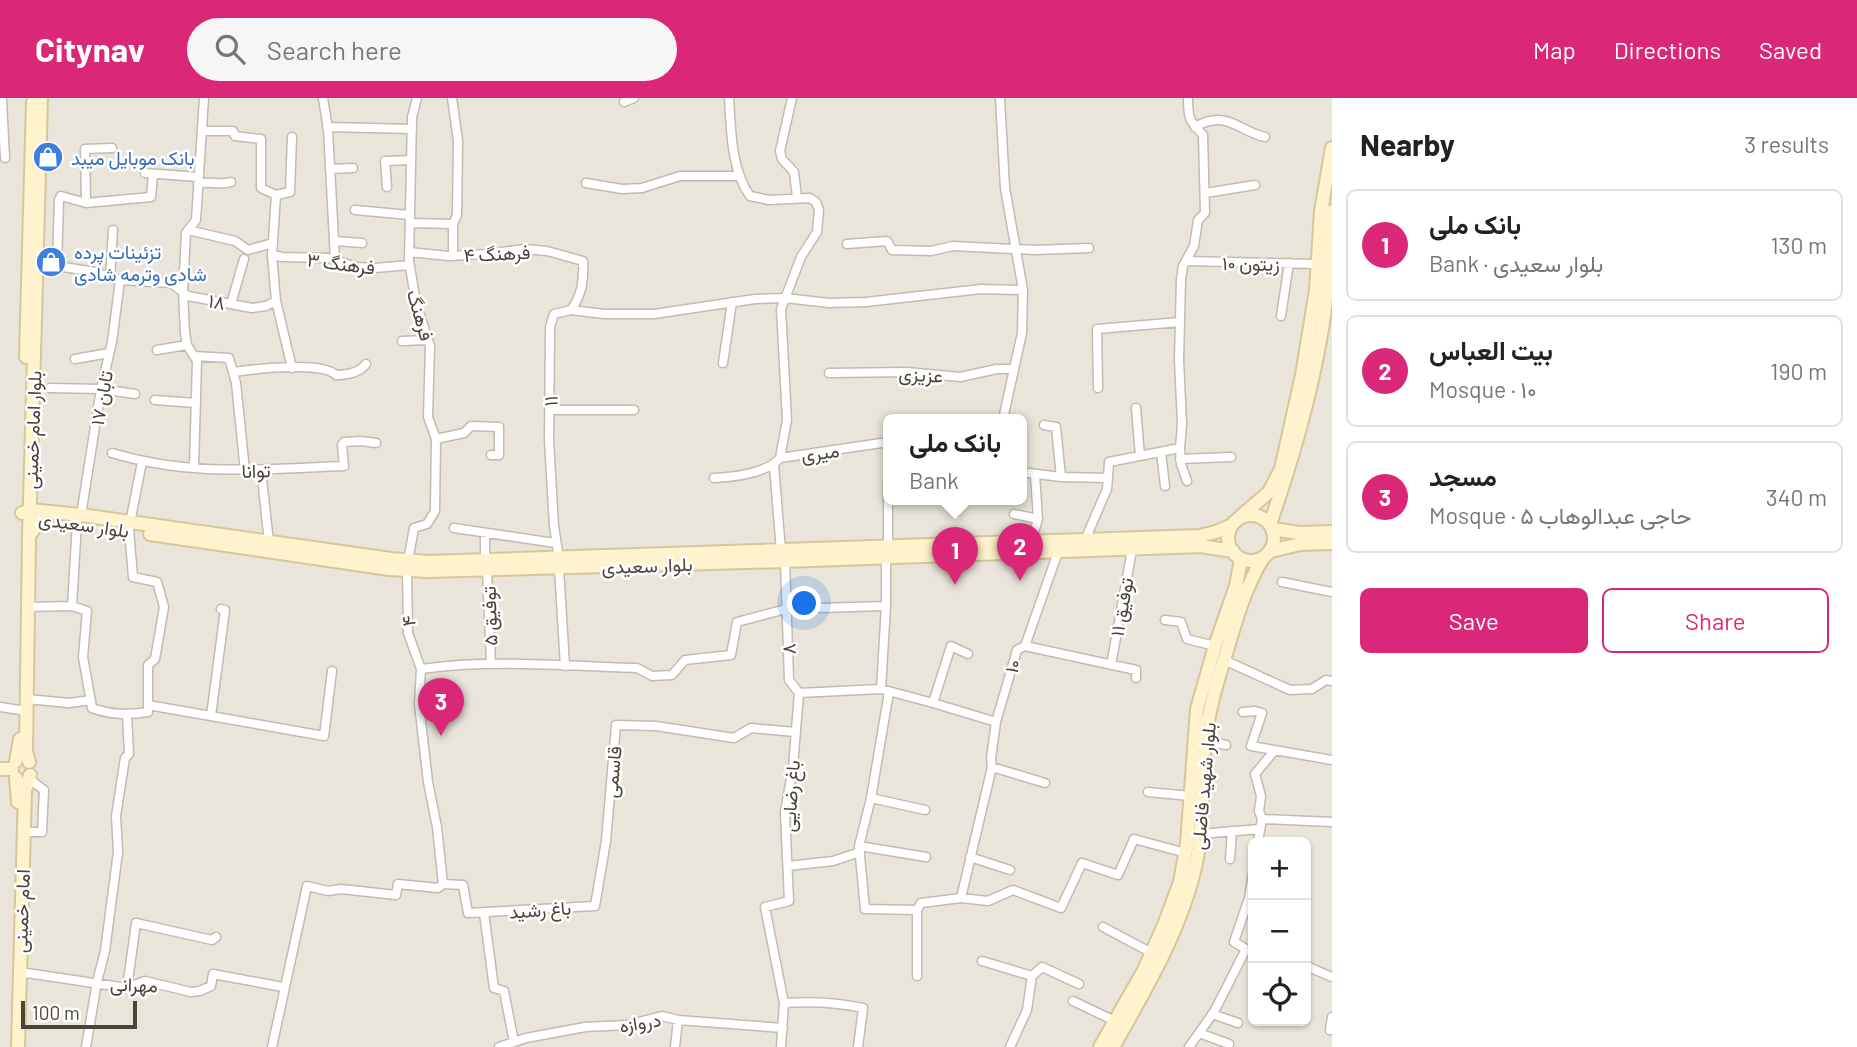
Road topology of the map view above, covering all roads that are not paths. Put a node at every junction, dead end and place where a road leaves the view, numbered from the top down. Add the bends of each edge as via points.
1 (33, 98) edge
2 (41, 98) edge
3 (204, 98) edge
4 (323, 98) edge
5 (417, 98) edge
6 (452, 98) edge
7 (635, 98) edge
8 (729, 98) edge
9 (792, 98) edge
10 (1000, 98) edge
11 (1188, 98) edge
12 (0, 100) edge
13 (624, 102) dead end
14 (327, 127) junction
15 (1195, 127) junction
16 (412, 129) junction
17 (202, 131) junction
18 (292, 137) dead end
19 (1265, 137) dead end
20 (112, 148) dead end
21 (1332, 148) edge
22 (5, 158) dead end
23 (411, 160) junction
24 (353, 168) dead end
25 (330, 169) junction
26 (740, 176) junction
27 (198, 181) junction
28 (231, 182) dead end
29 (586, 183) dead end
30 (1255, 185) dead end
31 (387, 187) dead end
32 (1206, 193) junction
33 (276, 195) junction
34 (797, 197) junction
35 (86, 203) junction
36 (355, 210) dead end
37 (1332, 211) edge
38 (410, 219) junction
39 (453, 224) junction
40 (113, 230) dead end
41 (188, 230) junction
42 (335, 241) junction
43 (273, 243) junction
44 (362, 243) dead end
45 (847, 244) dead end
46 (1017, 248) junction
47 (1089, 248) dead end
48 (409, 252) junction
49 (272, 255) junction
50 (453, 256) junction
51 (244, 259) dead end
52 (335, 259) junction
53 (583, 261) joint
54 (1186, 261) junction
55 (1289, 263) junction
56 (409, 265) junction
57 (1326, 265) edge
58 (57, 266) junction
59 (37, 267) junction
60 (110, 278) junction
61 (120, 280) junction
62 (1023, 290) junction
63 (1321, 291) junction
64 (183, 292) junction
65 (785, 298) junction
66 (276, 301) junction
67 (732, 302) junction
68 (231, 304) junction
69 (571, 310) junction
70 (1281, 316) dead end
71 (1180, 322) junction
72 (428, 340) junction
73 (402, 341) dead end
74 (187, 345) junction
75 (157, 350) dead end
76 (110, 353) junction
77 (194, 356) junction
78 (75, 359) dead end
79 (723, 363) dead end
80 (366, 364) dead end
81 (292, 368) junction
82 (1013, 369) junction
83 (234, 372) junction
84 (829, 373) dead end
85 (50, 388) dead end
86 (1098, 388) dead end
87 (101, 389) junction
88 (135, 394) dead end
89 (155, 400) dead end
90 (196, 403) junction
91 (1136, 408) dead end
92 (551, 410) junction
93 (634, 410) dead end
94 (1004, 414) edge
95 (1044, 425) dead end
96 (436, 439) junction
97 (376, 443) dead end
98 (883, 443) edge
99 (1180, 448) junction
100 (1161, 452) junction
101 (112, 453) dead end
102 (491, 455) dead end
103 (1140, 456) junction
104 (1231, 457) dead end
105 (1181, 459) junction
106 (142, 461) junction
107 (777, 461) junction
108 (194, 468) junction
109 (261, 470) junction
110 (245, 471) junction
111 (1027, 473) edge
112 (1035, 475) junction
113 (1061, 477) junction
114 (714, 478) dead end
115 (1108, 478) junction
116 (1187, 481) dead end
117 (1165, 485) dead end
118 (30, 490) junction
119 (888, 505) edge
120 (27, 513) junction
121 (1014, 514) dead end
122 (49, 515) junction
123 (79, 519) junction
124 (1038, 519) junction
125 (1236, 521) junction
126 (129, 526) junction
127 (1272, 527) junction
128 (454, 528) dead end
129 (1332, 532) edge
130 (485, 533) junction
131 (29, 537) junction
132 (1085, 540) junction
133 (269, 542) junction
134 (1031, 542) junction
135 (1332, 542) edge
136 (245, 543) junction
137 (555, 543) junction
138 (1132, 550) junction
139 (887, 552) junction
140 (1058, 552) junction
141 (1267, 554) junction
142 (1237, 555) junction
143 (783, 556) junction
144 (559, 563) junction
145 (486, 565) junction
146 (408, 566) junction
147 (1282, 582) dead end
148 (1332, 592) edge
149 (72, 606) junction
150 (28, 607) junction
151 (886, 607) junction
152 (221, 609) dead end
153 (786, 609) junction
154 (1165, 620) dead end
155 (1025, 646) junction
156 (1215, 646) junction
157 (968, 654) dead end
158 (1224, 660) junction
159 (491, 663) junction
160 (1111, 665) junction
161 (565, 666) junction
162 (421, 670) junction
163 (332, 671) dead end
164 (1136, 678) dead end
165 (1332, 681) edge
166 (885, 691) junction
167 (799, 693) junction
168 (91, 700) junction
169 (933, 703) junction
170 (24, 704) junction
171 (148, 705) junction
172 (0, 707) edge
173 (1243, 712) dead end
174 (127, 715) junction
175 (211, 716) junction
176 (996, 722) junction
177 (795, 733) junction
178 (1205, 741) junction
179 (1226, 746) dead end
180 (1275, 750) junction
181 (1332, 760) edge
182 (992, 767) junction
183 (17, 772) edge
184 (1045, 783) dead end
185 (1148, 792) dead end
186 (1190, 796) junction
187 (871, 798) junction
188 (925, 810) dead end
189 (1262, 819) junction
190 (1332, 822) edge
191 (1260, 829) junction
192 (1233, 831) junction
193 (24, 832) junction
194 (1200, 834) junction
195 (1259, 837) edge
196 (859, 849) junction
197 (1186, 853) junction
198 (926, 857) dead end
199 (971, 857) junction
200 (1230, 859) dead end
201 (788, 866) junction
202 (1010, 870) dead end
203 (1188, 872) junction
204 (443, 884) junction
205 (961, 898) junction
206 (1248, 901) edge
207 (595, 906) joint
208 (917, 910) junction
209 (484, 913) junction
210 (1103, 927) dead end
211 (216, 937) dead end
212 (1248, 948) edge
213 (1248, 952) edge
214 (1152, 953) junction
215 (982, 961) dead end
216 (1311, 968) edge
217 (20, 972) junction
218 (917, 976) dead end
219 (1032, 976) junction
220 (1332, 977) edge
221 (97, 982) junction
222 (1079, 984) dead end
223 (283, 987) junction
224 (127, 988) junction
225 (1073, 1001) dead end
226 (784, 1003) junction
227 (1212, 1014) junction
228 (1332, 1017) edge
229 (678, 1020) junction
230 (1115, 1021) junction
231 (1238, 1023) dead end
232 (783, 1028) junction
233 (1330, 1030) dead end
234 (1199, 1033) junction
235 (514, 1042) junction
236 (1229, 1044) dead end
237 (12, 1047) edge
238 (18, 1047) edge
239 (86, 1047) edge
240 (271, 1047) edge
241 (499, 1047) edge
242 (676, 1047) edge
243 (781, 1047) edge
244 (859, 1047) edge
245 (1010, 1047) edge
246 (1100, 1047) edge
247 (1113, 1047) edge
248 (1189, 1047) edge

1 - 120 main road, بلوار امام خمینی
2 - 59 main road, بلوار امام خمینی
3 - 17 street
4 - 14 street
5 - 16 street, فرهنگ
6 - 39 street via 458,141
7 - 13 street
8 - 26 street
9 - 34 street via 780,151 794,172
10 - 46 street via 1005,188
11 - 15 street via 1188,117
12 - 22 street
14 - 16 street
14 - 25 street
15 - 19 street via 1227,121
15 - 32 street via 1203,135
16 - 23 street, فرهنگ
17 - 27 street
17 - 33 street via 233,131 235,136 261,139 261,188
18 - 33 street via 290,192
20 - 35 street via 85,149
21 - 57 main road via 1321,211
23 - 31 street via 385,161
23 - 38 street, فرهنگ
24 - 25 street
25 - 42 street
26 - 29 street via 680,176 622,189
26 - 34 street via 750,196 769,200
27 - 28 street
27 - 35 street via 149,173 151,197
27 - 41 street via 196,220
30 - 32 street
32 - 54 street via 1205,213 1198,220
33 - 43 street
34 - 65 street, ۸ via 816,202 820,225
35 - 58 street via 61,196 58,200
36 - 38 street
37 - 57 main road
38 - 39 street
38 - 48 street, فرهنگ
39 - 50 street
40 - 60 street
41 - 43 street via 235,241 248,250
41 - 64 street
42 - 44 street
42 - 52 street
43 - 49 street
45 - 46 street via 887,242 892,250 907,252 953,246
46 - 47 street
46 - 62 street
48 - 50 street, فرهنگ ۴
48 - 56 street, فرهنگ
49 - 52 street, فرهنگ ۳
49 - 66 street
50 - 53 street, فرهنگ ۴ via 524,249
51 - 68 street
52 - 56 street, فرهنگ ۳ via 366,267
53 - 69 street, ۱۱ via 579,299
54 - 55 street, زیتون ۱۰
54 - 71 street
55 - 57 street, زیتون ۱۰
55 - 70 street
56 - 72 street, فرهنگ
57 - 63 main road
58 - 59 street, ۱۸
58 - 60 street, ۱۸
59 - 118 main road, بلوار امام خمینی
60 - 61 street, ۱۸
61 - 64 street, ۱۸ via 171,283
61 - 76 street, تابان ۱۷
62 - 65 street via 981,289 866,302
62 - 82 street via 1022,333
63 - 125 main road via 1281,469 1269,492
63 - 127 main road via 1324,321 1310,390
64 - 68 street, ۱۸
64 - 74 street
65 - 67 street
65 - 107 street, ۸ via 781,330 787,420
66 - 68 street, ۱۸ via 252,308
66 - 81 street
67 - 69 street via 653,314
67 - 79 street
69 - 92 street, ۱۱ via 551,319
71 - 86 street via 1097,329
71 - 99 street
72 - 73 street
72 - 96 street, فرهنگ via 428,418
74 - 75 street
74 - 77 street
76 - 78 street
76 - 87 street, تابان ۱۷
77 - 83 street via 229,358
77 - 90 street
80 - 81 street via 336,376 332,371
81 - 83 street
82 - 84 street, عزیزی via 960,377
82 - 94 street
83 - 110 street
85 - 87 street
87 - 88 street
87 - 123 street, تابان ۱۷
89 - 90 street
90 - 108 street
91 - 103 street
92 - 93 street
92 - 137 street, ۱۱
95 - 113 street via 1056,427
96 - 102 street via 464,433 471,426 499,427 499,455
96 - 146 street, فرهنگ via 435,511 427,524 414,528
97 - 109 street, توانا via 344,442 344,466
98 - 107 street, میری
99 - 100 street
99 - 105 street
100 - 103 street
100 - 117 street
101 - 106 street, توانا
103 - 115 street via 1109,462
104 - 105 street
105 - 116 street
106 - 108 street, توانا
106 - 126 street
107 - 114 street, میری
107 - 143 street, ۸
108 - 110 street, توانا
109 - 110 street, توانا
109 - 133 street
111 - 112 street
112 - 113 street
112 - 124 street
113 - 115 street
115 - 132 street
118 - 120 main road, بلوار امام خمینی
118 - 122 main road
119 - 139 street
120 - 122 main road, بلوار سعیدی
120 - 131 main road, بلوار امام خمینی
120 - 170 main road, بلوار امام خمینی
121 - 124 street
122 - 123 main road, بلوار سعیدی
122 - 131 main road
123 - 126 main road, بلوار سعیدی
123 - 149 street, تابان ۱۷
124 - 134 street
125 - 127 main road via 1257,515
125 - 132 main road, بلوار سعیدی via 1199,536
125 - 142 main road via 1228,541
126 - 136 main road, بلوار سعیدی
126 - 171 street via 133,577 157,582 164,607 155,659 148,665
127 - 129 main road via 1299,533
127 - 141 main road via 1275,540
128 - 130 street
130 - 137 street
130 - 145 street, توفیق ۵
131 - 150 main road, بلوار امام خمینی
132 - 134 main road, بلوار سعیدی
133 - 136 main road, بلوار سعیدی
133 - 146 main road, بلوار سعیدی
134 - 139 main road, بلوار سعیدی
135 - 141 main road via 1300,544
136 - 146 main road, بلوار سعیدی
137 - 144 street, ۱۱
138 - 140 main road, بلوار سعیدی
138 - 142 main road, بلوار سعیدی via 1200,546
138 - 160 street, توفیق ۱۱
139 - 140 main road, بلوار سعیدی
139 - 143 main road, بلوار سعیدی
139 - 151 street
140 - 155 street, ۱۰
141 - 142 main road via 1252,561
141 - 158 main road, بلوار شهید فاضلی via 1245,590
142 - 156 main road, بلوار شهید فاضلی via 1236,586
143 - 144 main road, بلوار سعیدی
143 - 153 street, ۸
144 - 145 main road, بلوار سعیدی
144 - 161 street, ۱۱
145 - 146 main road, بلوار سعیدی
145 - 159 street, توفیق ۵
146 - 162 street, ۴ via 408,633
147 - 148 street
149 - 150 street
149 - 168 street via 87,611 83,657
150 - 170 main road, بلوار امام خمینی
151 - 153 street
151 - 166 street
152 - 175 street via 225,610
153 - 161 street via 737,622 731,656 685,660 672,675 652,676 637,668
153 - 167 street, ۸ via 789,680
154 - 156 street via 1183,623 1186,639
155 - 160 street
155 - 176 street, ۱۰ via 1017,650
156 - 186 main road, بلوار شهید فاضلی via 1197,709
157 - 169 street via 951,646
158 - 165 street via 1290,690 1312,689
158 - 178 main road, بلوار شهید فاضلی
159 - 161 street
159 - 162 street
160 - 164 street via 1136,670
162 - 204 street via 419,704
163 - 175 street via 324,736
166 - 167 street
166 - 169 street
166 - 187 street
167 - 177 street, ۸
168 - 170 street
168 - 174 street via 92,708
169 - 176 street
170 - 172 street
170 - 183 main road, بلوار امام خمینی
170 - 183 main road, بلوار امام خمینی via 26,751 32,766
171 - 174 street via 148,712
171 - 175 street
173 - 180 street via 1262,713 1251,747
174 - 221 street via 129,754 116,816 118,852
176 - 182 street, ۱۰
177 - 201 street, باغ رضایی via 785,812
177 - 207 street, قاسمی via 751,728 734,738 616,725
178 - 179 street
178 - 194 main road, بلوار شهید فاضلی
180 - 181 street
180 - 189 street via 1255,774
182 - 184 street
182 - 199 street, ۱۰
183 - 193 main road, امام خمینی via 25,790
183 - 193 street via 44,790 42,832
183 - 237 main road, امام خمینی
185 - 186 street
186 - 197 main road, بلوار شهید فاضلی
187 - 188 street
187 - 196 street
189 - 190 street
189 - 191 street
191 - 192 street
191 - 195 street
192 - 194 street
192 - 200 street
193 - 217 main road, امام خمینی
194 - 203 main road, بلوار شهید فاضلی
196 - 198 street
196 - 201 street via 833,861
196 - 208 street via 865,909
197 - 203 main road, بلوار شهید فاضلی
197 - 205 street via 1133,839 1118,875 1082,863 1061,908 1013,890 988,901
199 - 202 street
199 - 205 street, ۱۰
201 - 226 street, باغ رضایی via 789,901 765,907
203 - 214 main road, بلوار شهید فاضلی
203 - 247 main road, بلوار شهید فاضلی via 1166,947
204 - 209 street via 463,886 468,914
204 - 223 street via 438,888 398,884 396,895 307,886
205 - 208 street via 921,903
206 - 212 street via 1234,942
207 - 209 street, باغ رشید
208 - 218 street
209 - 235 street via 494,988 504,991
210 - 214 street
211 - 224 street via 212,940 136,923
213 - 227 street
214 - 230 main road, بلوار شهید فاضلی
215 - 219 street
216 - 220 street
217 - 221 street, مهرانی
217 - 238 main road, امام خمینی
219 - 222 street via 1042,967
219 - 245 street via 1027,1010
221 - 224 street, مهرانی
221 - 239 street
223 - 224 street, مهرانی via 213,974 211,986 200,991 145,981
223 - 240 street
225 - 230 street
226 - 232 street
226 - 244 street via 813,1001 863,1008
227 - 231 street
227 - 234 street
228 - 233 street
229 - 232 street, دروازه
229 - 235 street, دروازه via 662,1016
229 - 242 street
230 - 246 main road, بلوار شهید فاضلی
232 - 243 street
234 - 236 street
234 - 248 street
235 - 241 street, دروازه

